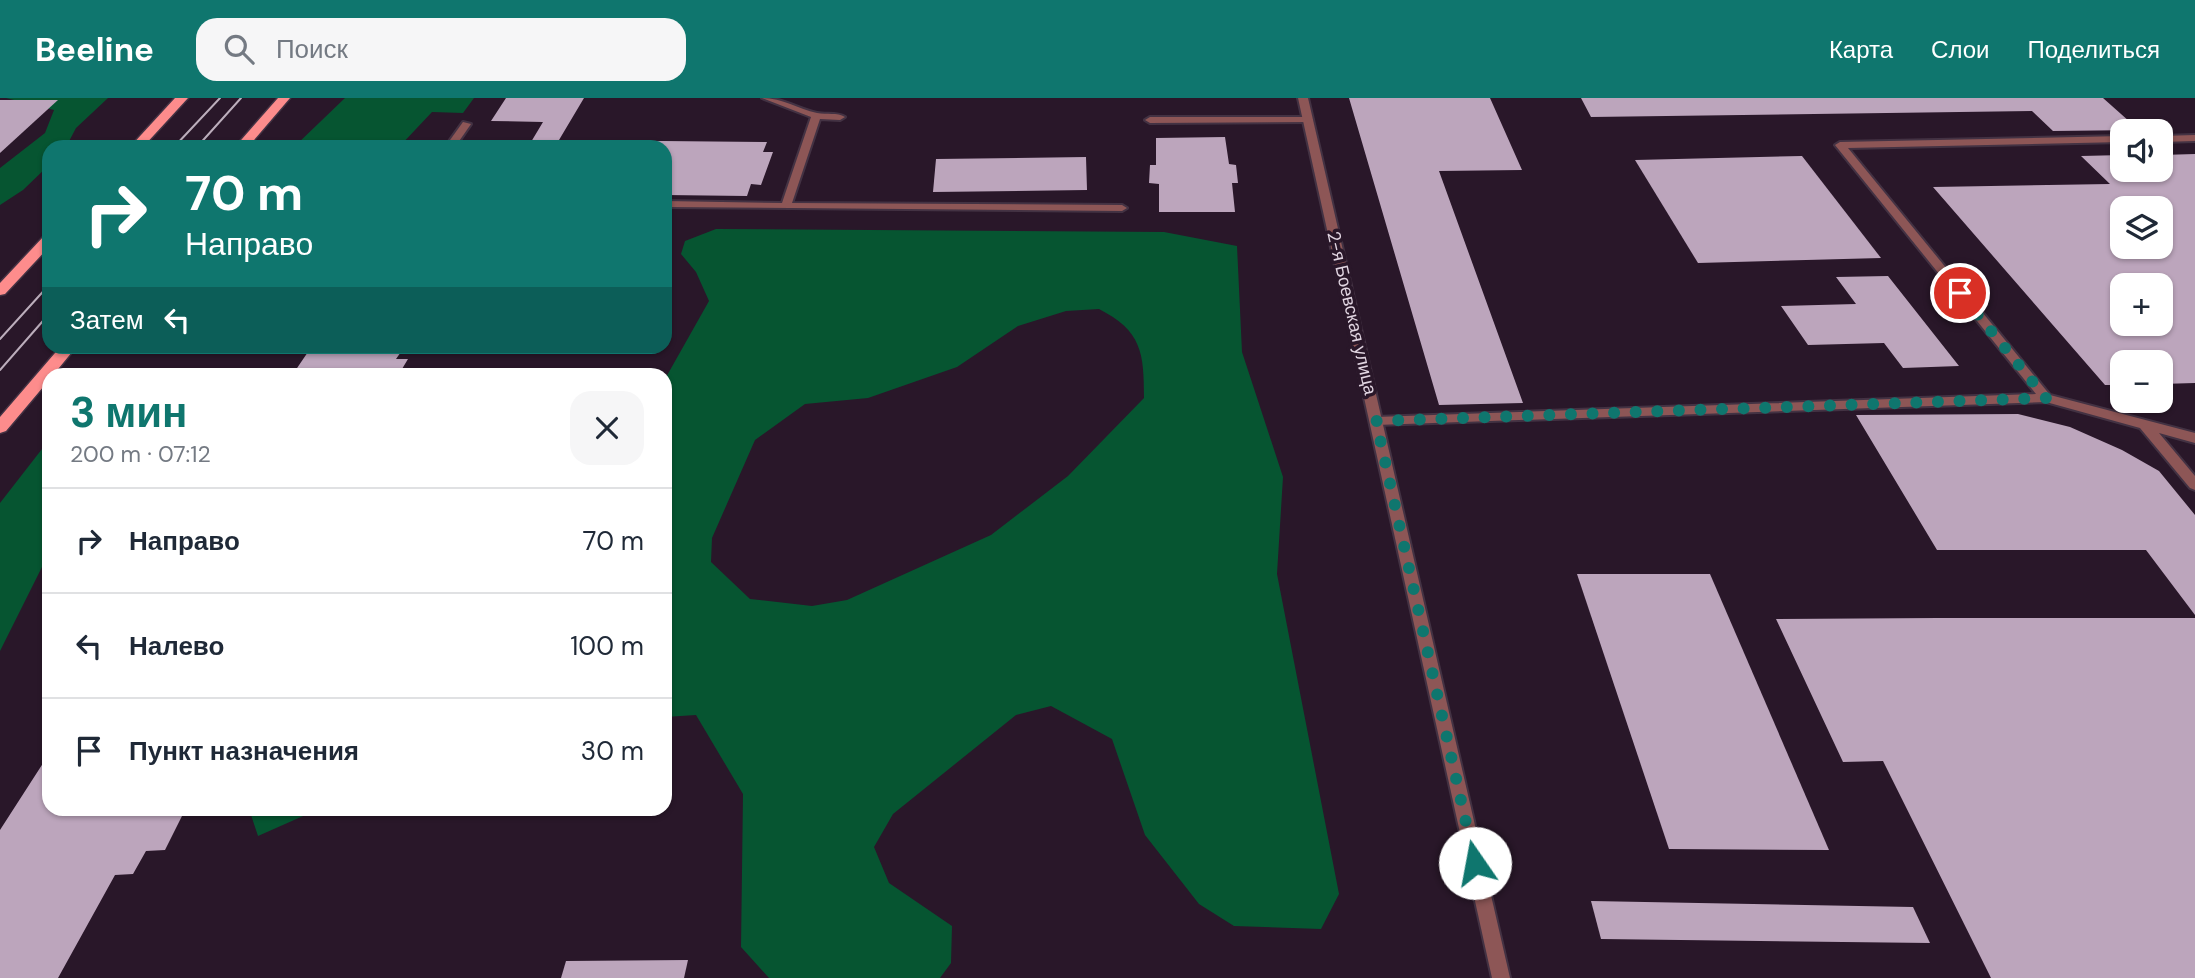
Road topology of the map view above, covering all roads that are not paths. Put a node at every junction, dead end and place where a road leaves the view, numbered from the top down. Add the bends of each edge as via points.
1 (182, 98) edge
2 (284, 98) edge
3 (767, 98) edge
4 (1303, 98) edge
5 (816, 116) junction
6 (840, 117) dead end
7 (1150, 120) dead end
8 (1308, 120) junction
9 (466, 124) dead end
10 (2195, 138) edge
11 (2110, 139) edge
12 (2173, 139) edge
13 (143, 140) edge
14 (248, 140) edge
15 (455, 140) edge
16 (672, 204) edge
17 (786, 206) junction
18 (1122, 208) dead end
19 (42, 246) edge
20 (0, 291) edge
21 (63, 354) edge
22 (51, 368) edge
23 (42, 379) edge
24 (2046, 398) junction
25 (1376, 421) junction
26 (2145, 425) junction
27 (0, 428) edge
28 (2195, 438) edge
29 (2195, 485) edge
30 (1501, 978) edge

1 - 13 main road
2 - 14 main road
3 - 5 street
4 - 8 street, 2-я Боевская улица
5 - 6 street
5 - 17 street
7 - 8 street
8 - 25 street, 2-я Боевская улица
9 - 15 street
10 - 12 street
11 - 24 street via 1840,145
16 - 17 street
17 - 18 street
19 - 20 main road
21 - 22 main road
23 - 27 main road
24 - 25 street
24 - 26 street
25 - 30 street, 2-я Боевская улица
26 - 28 street
26 - 29 street

